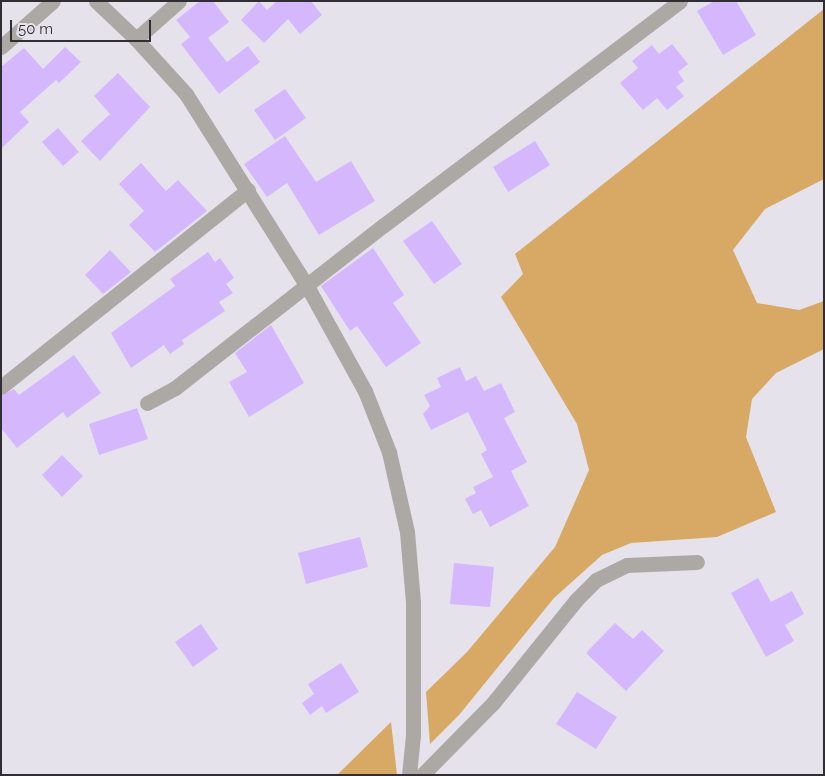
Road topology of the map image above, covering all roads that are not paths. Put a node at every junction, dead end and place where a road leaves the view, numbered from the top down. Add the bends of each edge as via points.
1 (53, 1) edge
2 (96, 1) edge
3 (179, 1) edge
4 (680, 1) edge
5 (136, 39) junction
6 (1, 47) edge
7 (248, 190) junction
8 (308, 286) junction
9 (1, 387) edge
10 (147, 403) dead end
11 (696, 562) dead end
12 (409, 775) edge
13 (422, 775) edge

1 - 6 street
2 - 5 street
3 - 5 street
4 - 8 street via 384,224
5 - 7 street via 186,94
7 - 8 street
7 - 9 street
8 - 10 street via 175,388
8 - 12 street via 365,391 389,452 407,532 413,602 413,734
11 - 13 street via 627,565 596,580 493,703

